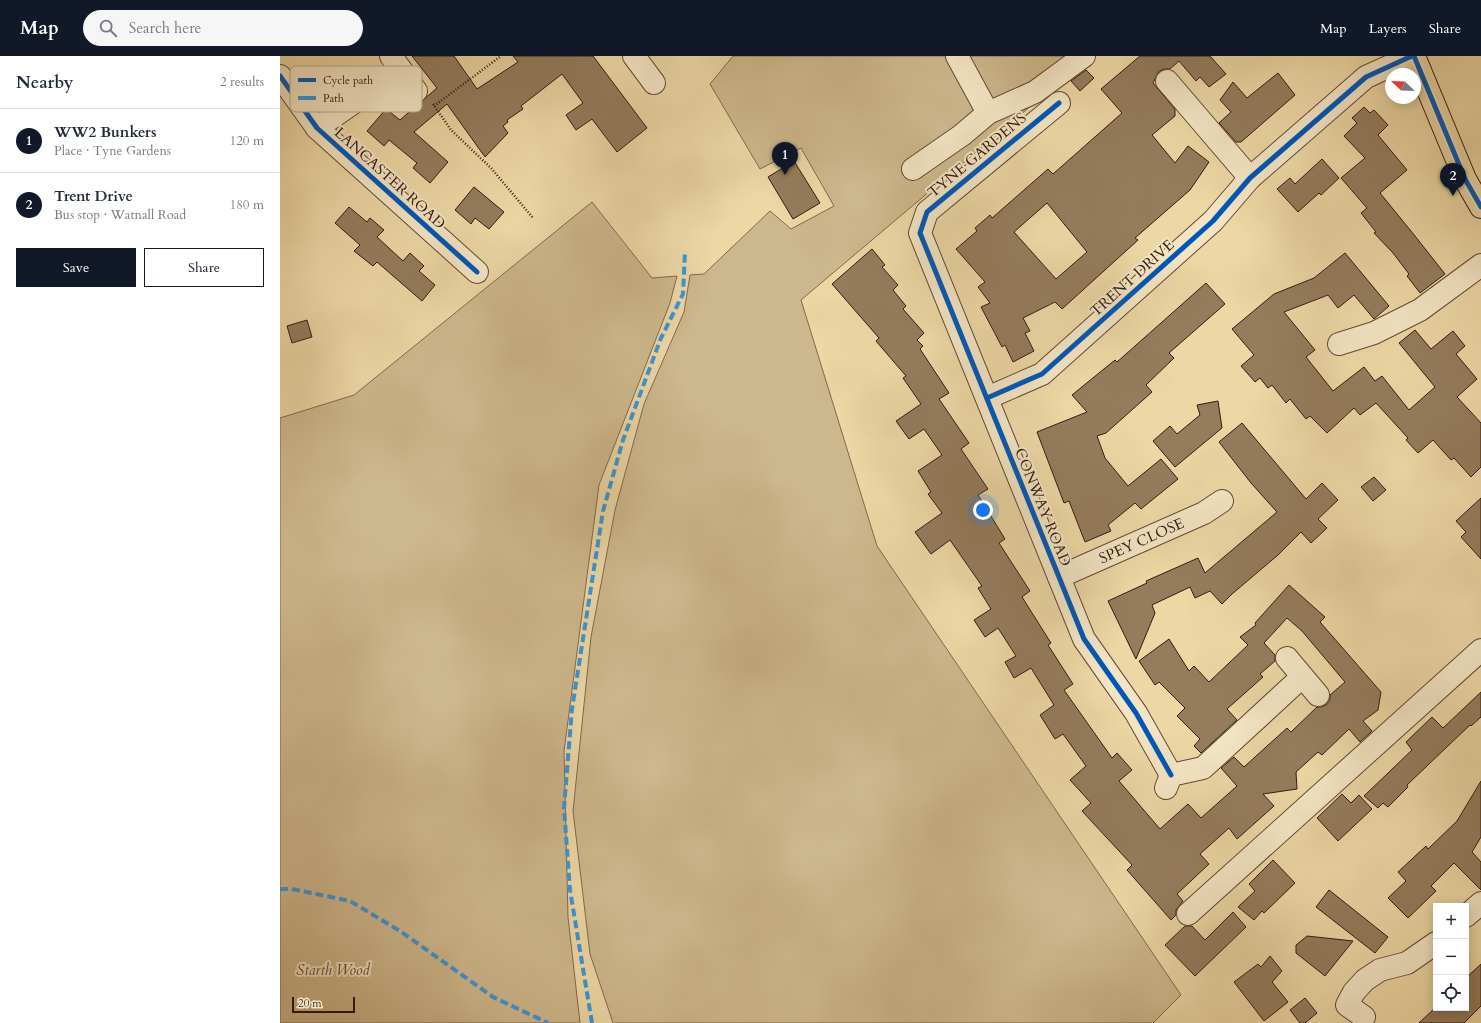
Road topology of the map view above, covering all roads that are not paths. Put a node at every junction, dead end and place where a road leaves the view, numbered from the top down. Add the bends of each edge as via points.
1 (634, 56) edge
2 (957, 56) edge
3 (1084, 56) edge
4 (1413, 56) edge
5 (280, 76) edge
6 (1167, 81) dead end
7 (654, 83) dead end
8 (290, 90) edge
9 (1059, 102) dead end
10 (305, 112) edge
11 (336, 112) edge
12 (988, 113) junction
13 (316, 128) junction
14 (913, 169) dead end
15 (1250, 178) junction
16 (1481, 207) edge
17 (920, 233) joint
18 (1481, 266) edge
19 (477, 272) dead end
20 (1339, 344) dead end
21 (987, 398) junction
22 (1222, 501) dead end
23 (1059, 578) junction
24 (1481, 650) edge
25 (1286, 658) dead end
26 (1302, 677) junction
27 (1318, 695) dead end
28 (1481, 903) edge
29 (1469, 913) edge
30 (1188, 914) dead end
31 (1433, 945) edge
32 (1364, 1017) dead end

1 - 7 street
2 - 12 street
3 - 12 street via 1034,92
4 - 15 street, TRENT DRIVE via 1366,77
4 - 16 main road via 1465,178
5 - 8 street, LANCASTER ROAD
6 - 15 street
9 - 17 street, TYNE GARDENS via 927,212
10 - 13 street, LANCASTER ROAD
11 - 13 street, LANCASTER ROAD
12 - 14 street via 962,135
13 - 19 street, LANCASTER ROAD
15 - 21 street, TRENT DRIVE via 1213,221 1042,374
17 - 21 street, CONWAY ROAD
18 - 20 street via 1420,310 1374,333
21 - 23 street, CONWAY ROAD
22 - 23 street, SPEY CLOSE via 1204,514
23 - 26 street, CONWAY ROAD via 1084,639 1136,713 1169,781 1203,768
24 - 30 street
25 - 26 street
26 - 27 street
28 - 29 street
31 - 32 street via 1406,963 1380,970 1359,986 1347,1004

